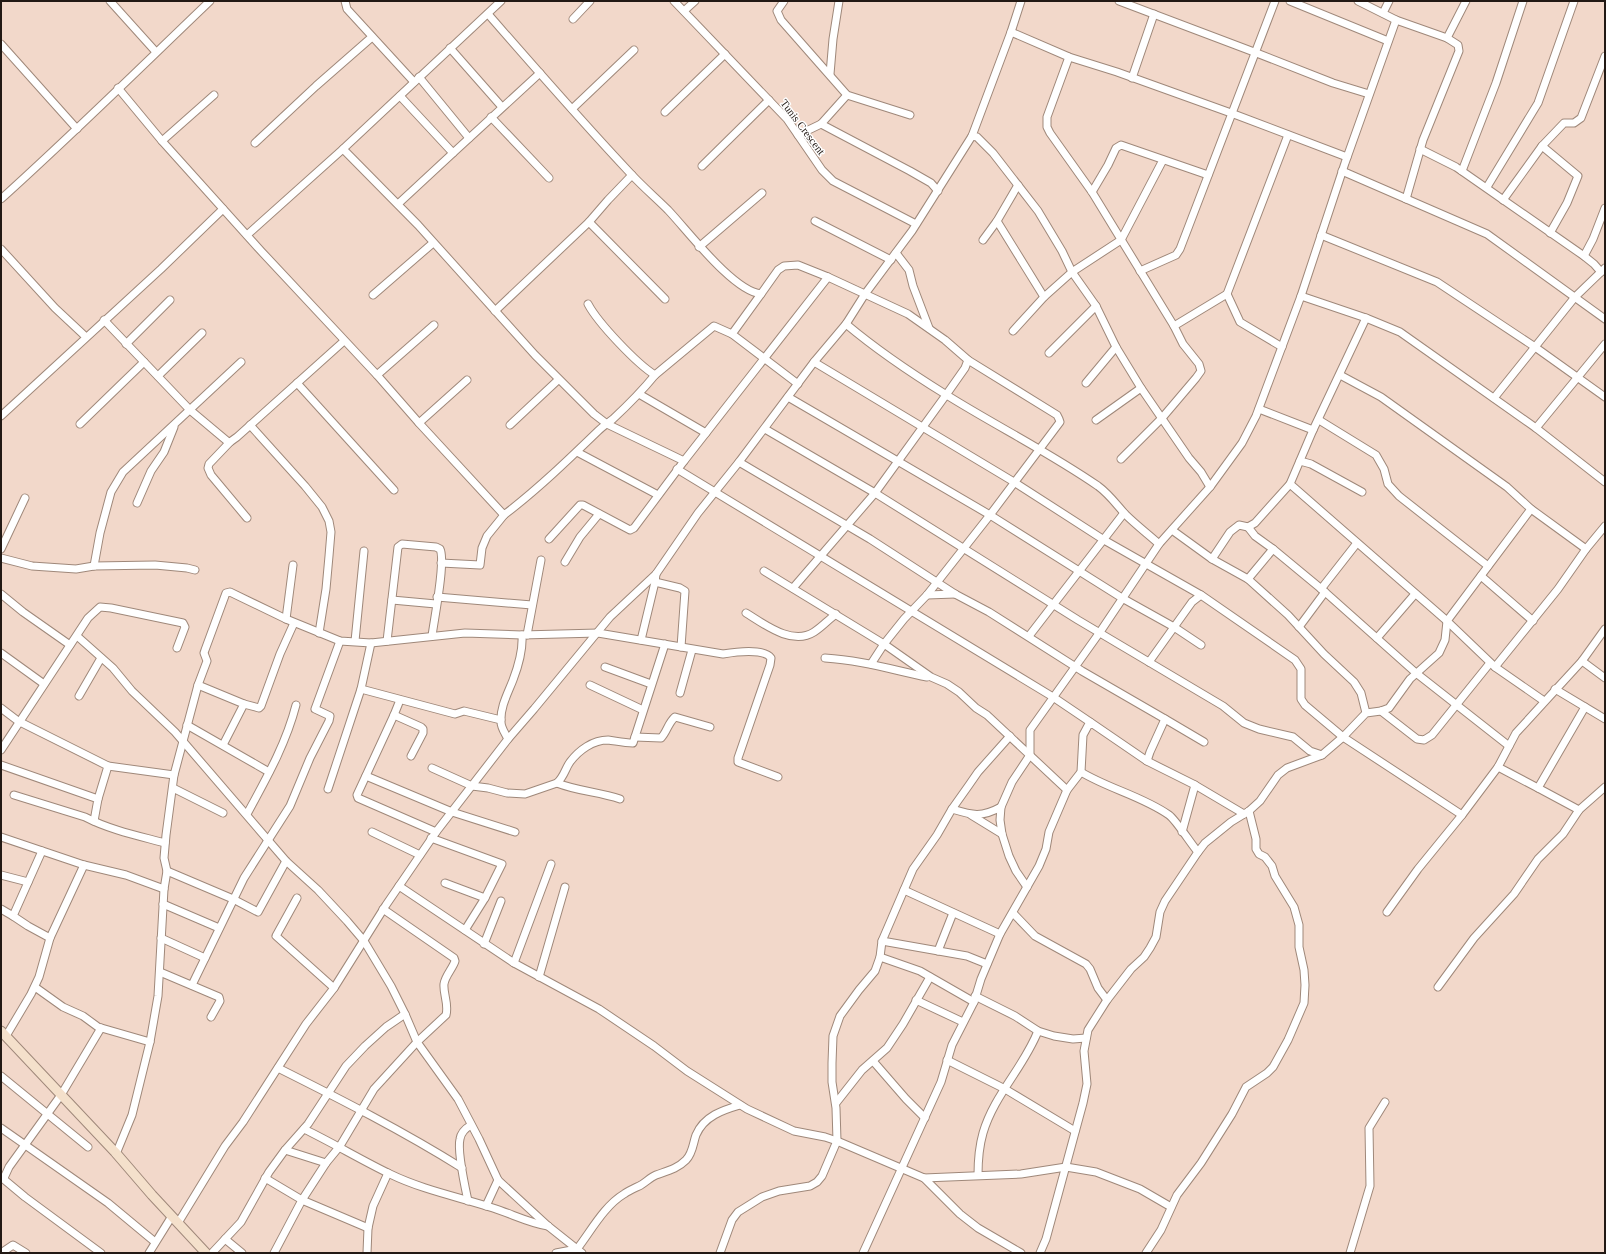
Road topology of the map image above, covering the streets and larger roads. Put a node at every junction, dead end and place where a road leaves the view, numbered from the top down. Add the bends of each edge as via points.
1 (110, 1) edge
2 (210, 1) edge
3 (345, 1) edge
4 (501, 1) edge
5 (590, 1) edge
6 (674, 1) edge
7 (695, 1) edge
8 (784, 1) edge
9 (839, 1) edge
10 (1021, 1) edge
11 (1119, 1) edge
12 (1275, 1) edge
13 (1290, 1) edge
14 (1358, 1) edge
15 (1389, 1) edge
16 (1466, 1) edge
17 (1522, 1) edge
18 (1574, 1) edge
19 (684, 11) junction
20 (1383, 13) junction
21 (488, 14) junction
22 (1154, 14) junction
23 (573, 19) dead end
24 (1396, 20) junction
25 (1011, 32) junction
26 (372, 37) junction
27 (1447, 38) junction
28 (1388, 41) junction
29 (1, 44) edge
30 (450, 48) junction
31 (634, 50) dead end
32 (156, 52) junction
33 (1254, 52) junction
34 (725, 54) junction
35 (1605, 56) edge
36 (1069, 57) junction
37 (540, 73) junction
38 (830, 74) junction
39 (1132, 78) junction
40 (416, 80) junction
41 (118, 88) junction
42 (1369, 94) junction
43 (214, 95) dead end
44 (847, 95) junction
45 (400, 96) junction
46 (769, 100) junction
47 (502, 107) junction
48 (572, 109) junction
49 (665, 112) dead end
50 (1231, 113) junction
51 (910, 116) dead end
52 (491, 117) junction
53 (821, 124) junction
54 (77, 129) junction
55 (798, 135) junction
56 (1288, 135) junction
57 (972, 136) junction
58 (469, 138) junction
59 (162, 141) junction
60 (255, 143) dead end
61 (1542, 146) junction
62 (343, 149) junction
63 (1420, 149) junction
64 (452, 153) junction
65 (1347, 157) junction
66 (1163, 160) junction
67 (702, 166) dead end
68 (1342, 171) junction
69 (1462, 171) junction
70 (632, 175) junction
71 (1208, 175) junction
72 (549, 178) dead end
73 (1018, 185) junction
74 (1487, 187) junction
75 (939, 189) junction
76 (1092, 192) junction
77 (762, 193) dead end
78 (1, 199) edge
79 (1406, 199) junction
80 (1503, 200) junction
81 (398, 204) junction
82 (1605, 208) edge
83 (223, 209) junction
84 (815, 221) dead end
85 (997, 221) junction
86 (589, 222) junction
87 (916, 224) junction
88 (1550, 233) junction
89 (247, 234) junction
90 (1321, 234) junction
91 (983, 240) dead end
92 (1121, 240) junction
93 (433, 243) junction
94 (699, 247) junction
95 (1, 249) edge
96 (896, 253) junction
97 (1584, 256) junction
98 (891, 260) junction
99 (1603, 270) edge
100 (1140, 271) junction
101 (1072, 272) junction
102 (828, 277) junction
103 (373, 294) dead end
104 (761, 294) junction
105 (865, 294) junction
106 (1227, 294) junction
107 (1301, 296) junction
108 (1044, 297) junction
109 (1576, 297) junction
110 (665, 299) dead end
111 (170, 300) dead end
112 (588, 304) dead end
113 (1096, 306) junction
114 (495, 311) junction
115 (1366, 318) junction
116 (1605, 319) edge
117 (104, 320) junction
118 (434, 324) dead end
119 (846, 324) junction
120 (1174, 326) junction
121 (929, 328) junction
122 (1013, 331) dead end
123 (202, 334) dead end
124 (732, 334) junction
125 (86, 337) junction
126 (344, 341) junction
127 (126, 344) junction
128 (1605, 344) edge
129 (1535, 346) junction
130 (1116, 347) junction
131 (1282, 347) junction
132 (1049, 353) dead end
133 (763, 359) junction
134 (968, 360) junction
135 (144, 362) junction
136 (241, 362) dead end
137 (814, 362) junction
138 (377, 375) junction
139 (655, 375) junction
140 (1340, 375) junction
141 (158, 376) junction
142 (1578, 377) junction
143 (466, 380) dead end
144 (558, 380) junction
145 (297, 383) junction
146 (1086, 383) dead end
147 (798, 384) junction
148 (1141, 388) junction
149 (639, 394) junction
150 (946, 395) junction
151 (788, 397) junction
152 (1605, 397) edge
153 (1494, 398) junction
154 (1259, 409) junction
155 (190, 410) junction
156 (1, 416) edge
157 (1162, 418) junction
158 (1096, 420) dead end
159 (1319, 420) junction
160 (419, 423) junction
161 (80, 424) dead end
162 (607, 424) junction
163 (175, 425) junction
164 (250, 425) junction
165 (510, 425) dead end
166 (923, 428) junction
167 (1536, 428) junction
168 (765, 429) junction
169 (1313, 430) junction
170 (706, 433) junction
171 (230, 442) junction
172 (1040, 448) junction
173 (577, 452) junction
174 (1122, 459) dead end
175 (684, 461) junction
176 (899, 461) junction
177 (1300, 461) junction
178 (739, 462) junction
179 (677, 470) junction
180 (1014, 482) junction
181 (1605, 482) edge
182 (1290, 484) junction
183 (1210, 487) junction
184 (394, 490) dead end
185 (715, 492) junction
186 (1362, 492) dead end
187 (875, 494) junction
188 (658, 495) junction
189 (25, 498) dead end
190 (136, 503) dead end
191 (1532, 509) junction
192 (1124, 513) junction
193 (600, 514) junction
194 (504, 515) junction
195 (990, 515) junction
196 (247, 518) dead end
197 (847, 525) junction
198 (1605, 526) edge
199 (1248, 527) junction
200 (1172, 530) junction
201 (549, 539) dead end
202 (1104, 540) junction
203 (1162, 540) junction
204 (1357, 543) junction
205 (1, 548) edge
206 (1273, 548) junction
207 (963, 549) junction
208 (1586, 549) junction
209 (364, 551) dead end
210 (821, 556) junction
211 (1, 558) edge
212 (1212, 559) junction
213 (541, 560) dead end
214 (565, 562) dead end
215 (441, 563) junction
216 (1146, 564) junction
217 (293, 565) dead end
218 (94, 566) junction
219 (1488, 566) junction
220 (195, 570) dead end
221 (764, 571) dead end
222 (1079, 572) junction
223 (656, 574) junction
224 (1481, 576) junction
225 (1248, 579) junction
226 (655, 582) junction
227 (936, 582) junction
228 (793, 588) junction
229 (1323, 591) junction
230 (1, 594) edge
231 (955, 594) junction
232 (1415, 594) junction
233 (927, 595) junction
234 (1201, 595) junction
235 (1122, 598) junction
236 (392, 600) junction
237 (437, 600) junction
238 (1053, 604) junction
239 (532, 605) junction
240 (912, 611) junction
241 (746, 613) dead end
242 (836, 614) junction
243 (286, 619) junction
244 (1447, 621) junction
245 (1533, 621) junction
246 (294, 623) junction
247 (1174, 627) junction
248 (1299, 627) junction
249 (1605, 629) edge
250 (1100, 632) junction
251 (320, 633) junction
252 (598, 633) junction
253 (524, 635) junction
254 (76, 636) junction
255 (432, 636) junction
256 (1028, 636) junction
257 (1377, 638) junction
258 (641, 640) junction
259 (340, 641) junction
260 (355, 641) junction
261 (387, 641) junction
262 (371, 643) junction
263 (665, 644) junction
264 (884, 644) junction
265 (70, 645) junction
266 (1201, 645) dead end
267 (681, 647) junction
268 (177, 648) dead end
269 (692, 650) junction
270 (1, 653) edge
271 (101, 658) junction
272 (825, 658) dead end
273 (1582, 661) junction
274 (1149, 662) junction
275 (872, 664) junction
276 (1493, 665) junction
277 (1076, 666) junction
278 (605, 667) dead end
279 (1416, 674) junction
280 (931, 677) junction
281 (1605, 678) edge
282 (44, 684) junction
283 (651, 684) junction
284 (198, 685) junction
285 (590, 685) dead end
286 (361, 689) junction
287 (1555, 689) junction
288 (680, 693) dead end
289 (79, 696) dead end
290 (1053, 697) junction
291 (400, 700) junction
292 (1544, 701) junction
293 (244, 704) junction
294 (1457, 704) junction
295 (296, 705) dead end
296 (1, 708) edge
297 (1586, 708) junction
298 (643, 710) junction
299 (1382, 711) junction
300 (1366, 712) junction
301 (394, 715) junction
302 (1165, 719) junction
303 (1605, 719) edge
304 (501, 720) junction
305 (18, 721) junction
306 (1090, 722) junction
307 (187, 725) junction
308 (710, 727) dead end
309 (1010, 736) junction
310 (635, 737) junction
311 (1343, 737) junction
312 (508, 739) junction
313 (183, 740) junction
314 (1204, 742) dead end
315 (223, 745) junction
316 (1509, 746) junction
317 (1, 750) edge
318 (1322, 754) junction
319 (1030, 755) junction
320 (412, 756) dead end
321 (1147, 761) junction
322 (1, 765) edge
323 (108, 766) junction
324 (1498, 766) junction
325 (432, 768) dead end
326 (269, 772) junction
327 (1081, 772) junction
328 (174, 775) junction
329 (366, 776) junction
330 (778, 777) dead end
331 (557, 783) junction
332 (1195, 785) junction
333 (472, 786) junction
334 (173, 788) junction
335 (1538, 788) junction
336 (1605, 788) edge
337 (328, 789) dead end
338 (1067, 790) junction
339 (14, 795) dead end
340 (98, 799) junction
341 (620, 799) dead end
342 (1001, 807) junction
343 (952, 808) junction
344 (1579, 810) junction
345 (452, 812) junction
346 (223, 813) dead end
347 (1247, 813) junction
348 (247, 814) junction
349 (971, 815) junction
350 (1462, 815) junction
351 (94, 821) junction
352 (372, 832) dead end
353 (436, 832) junction
354 (515, 832) dead end
355 (1182, 832) junction
356 (1002, 834) junction
357 (1, 837) edge
358 (432, 838) junction
359 (268, 841) junction
360 (165, 843) junction
361 (42, 851) junction
362 (1198, 852) junction
363 (420, 855) junction
364 (286, 861) junction
365 (551, 864) dead end
366 (84, 865) junction
367 (167, 871) junction
368 (1, 875) edge
369 (28, 882) junction
370 (445, 883) dead end
371 (399, 886) junction
372 (565, 887) dead end
373 (1027, 887) junction
374 (164, 889) junction
375 (904, 890) junction
376 (296, 898) dead end
377 (485, 898) junction
378 (233, 899) junction
379 (501, 901) dead end
380 (163, 904) junction
381 (1, 909) edge
382 (383, 909) junction
383 (1387, 912) dead end
384 (953, 913) junction
385 (1013, 913) junction
386 (13, 916) junction
387 (220, 928) junction
388 (466, 930) junction
389 (1000, 934) junction
390 (50, 938) junction
391 (161, 938) junction
392 (882, 941) junction
393 (364, 942) junction
394 (484, 944) junction
395 (938, 951) junction
396 (880, 957) junction
397 (205, 958) junction
398 (514, 963) junction
399 (988, 964) junction
400 (160, 972) junction
401 (539, 977) junction
402 (930, 977) junction
403 (192, 985) junction
404 (34, 987) junction
405 (1438, 987) dead end
406 (334, 988) junction
407 (975, 999) junction
408 (916, 1000) junction
409 (1106, 1000) junction
410 (405, 1014) junction
411 (211, 1017) dead end
412 (963, 1022) junction
413 (101, 1028) junction
414 (1038, 1031) junction
415 (4, 1034) edge
416 (1086, 1038) junction
417 (150, 1042) junction
418 (417, 1042) junction
419 (947, 1060) junction
420 (873, 1061) junction
421 (278, 1068) junction
422 (1, 1076) edge
423 (1005, 1089) junction
424 (328, 1093) junction
425 (61, 1095) junction
426 (1385, 1102) dead end
427 (836, 1103) junction
428 (740, 1105) junction
429 (360, 1111) junction
430 (48, 1114) junction
431 (925, 1118) junction
432 (471, 1124) junction
433 (1, 1128) edge
434 (304, 1129) junction
435 (1075, 1131) junction
436 (837, 1141) junction
437 (24, 1145) junction
438 (340, 1146) junction
439 (88, 1148) dead end
440 (285, 1150) junction
441 (116, 1154) junction
442 (326, 1163) junction
443 (1066, 1167) junction
444 (462, 1168) junction
445 (902, 1170) junction
446 (388, 1173) junction
447 (978, 1175) junction
448 (2, 1177) edge
449 (266, 1178) junction
450 (924, 1178) junction
451 (498, 1180) junction
452 (302, 1200) junction
453 (468, 1201) junction
454 (486, 1206) junction
455 (1171, 1207) junction
456 (175, 1219) junction
457 (548, 1226) junction
458 (368, 1228) junction
459 (225, 1239) junction
460 (154, 1242) junction
461 (579, 1251) edge
462 (206, 1252) edge
463 (1, 1253) edge
464 (26, 1253) edge
465 (101, 1253) edge
466 (149, 1253) edge
467 (242, 1253) edge
468 (274, 1253) edge
469 (367, 1253) edge
470 (556, 1253) edge
471 (720, 1253) edge
472 (863, 1253) edge
473 (1021, 1253) edge
474 (1040, 1253) edge
475 (1146, 1253) edge
476 (1350, 1253) edge

1 - 32 street
2 - 32 street
3 - 26 street via 347,8
4 - 21 street
5 - 23 street
6 - 19 street, Tunis Crescent
7 - 19 street
8 - 38 street via 777,11 781,20
9 - 38 street
10 - 25 street
11 - 22 street
12 - 33 street
13 - 28 street
14 - 20 street
15 - 20 street
16 - 27 street
17 - 69 street via 1496,83
18 - 74 street via 1538,103
19 - 34 street, Tunis Crescent
20 - 24 street
21 - 30 street
21 - 37 street
22 - 33 street
22 - 39 street
24 - 27 street
24 - 28 street
25 - 36 street
25 - 57 street
26 - 40 street
26 - 60 street
27 - 63 street via 1458,46 1459,51
28 - 42 street
29 - 54 street
30 - 40 street
30 - 47 street
31 - 48 street
32 - 41 street
33 - 42 street via 1333,83
33 - 50 street
34 - 46 street, Tunis Crescent
34 - 49 street
35 - 61 street via 1581,118 1574,123 1564,123
36 - 39 street
36 - 76 street via 1047,117 1047,127
37 - 47 street
37 - 48 street
38 - 44 street
39 - 50 street
40 - 45 street
40 - 58 street
41 - 54 street
41 - 59 street
42 - 65 street
43 - 59 street
44 - 51 street
44 - 53 street
45 - 62 street
45 - 64 street
46 - 55 street, Tunis Crescent
46 - 67 street
47 - 52 street
48 - 70 street
50 - 56 street
50 - 71 street
52 - 58 street
52 - 72 street
53 - 55 street
53 - 75 street
54 - 78 street
55 - 87 street, Tunis Crescent via 822,170 833,181
56 - 65 street
56 - 106 street
57 - 73 street via 977,137 993,153
57 - 75 street
58 - 64 street
59 - 83 street
61 - 80 street
61 - 88 street via 1578,176 1567,203
62 - 81 street
62 - 89 street
63 - 69 street
63 - 79 street
64 - 81 street
65 - 68 street
66 - 71 street
66 - 76 street via 1121,145 1116,148
66 - 92 street
68 - 79 street
68 - 90 street
69 - 74 street
70 - 86 street
70 - 94 street
71 - 100 street via 1176,255
73 - 85 street
73 - 101 street via 1038,211
74 - 80 street
75 - 87 street
76 - 92 street
77 - 94 street
79 - 109 street via 1487,234
80 - 88 street
81 - 93 street
82 - 97 street
83 - 89 street
83 - 117 street
84 - 98 street
85 - 91 street
85 - 108 street
86 - 110 street
86 - 114 street
87 - 96 street
88 - 97 street
89 - 126 street
90 - 107 street
90 - 129 street via 1438,282
92 - 100 street
92 - 101 street
93 - 103 street
93 - 114 street
94 - 104 street via 747,290
95 - 125 street via 55,308
96 - 98 street
96 - 121 street via 908,270
97 - 99 street
98 - 105 street
99 - 109 street
100 - 120 street
101 - 108 street
101 - 113 street
102 - 104 street via 798,265 784,266 778,270
102 - 105 street
102 - 133 street
104 - 124 street
105 - 119 street
105 - 121 street via 908,314
106 - 120 street
106 - 131 street via 1240,322
107 - 115 street
107 - 131 street
108 - 122 street
109 - 116 street
109 - 129 street
111 - 127 street
112 - 139 street via 631,354
113 - 130 street
113 - 132 street
114 - 144 street
115 - 140 street
115 - 153 street via 1400,332
117 - 125 street
117 - 127 street
118 - 138 street
119 - 137 street
119 - 150 street
120 - 157 street via 1183,344 1200,364 1201,371
121 - 134 street
123 - 141 street
124 - 133 street
124 - 139 street via 714,326
125 - 156 street
126 - 138 street
126 - 145 street
127 - 135 street
128 - 142 street
129 - 142 street
129 - 153 street
130 - 146 street
130 - 148 street
131 - 154 street
133 - 147 street
133 - 170 street
134 - 150 street
134 - 172 street via 1057,415 1060,422
135 - 141 street
135 - 161 street
136 - 155 street
137 - 147 street
137 - 166 street
138 - 160 street
139 - 149 street
140 - 159 street
140 - 191 street via 1381,397 1507,487
141 - 155 street
142 - 152 street
142 - 167 street
143 - 160 street
144 - 162 street
144 - 165 street
145 - 164 street
145 - 184 street
147 - 151 street
148 - 157 street
148 - 158 street
149 - 162 street
149 - 170 street
150 - 166 street
150 - 172 street
151 - 168 street
151 - 176 street
153 - 167 street
154 - 169 street
154 - 183 street via 1242,442
155 - 163 street
155 - 171 street
157 - 174 street
157 - 183 street
159 - 169 street
159 - 219 street via 1376,455 1384,469 1388,484 1399,496
160 - 194 street
162 - 173 street
162 - 175 street
163 - 190 street via 164,452 151,471
163 - 218 street via 123,472 111,492
164 - 171 street
164 - 251 street via 305,486 322,507 329,521 331,532
166 - 176 street
166 - 180 street
167 - 181 street
168 - 178 street
168 - 187 street
169 - 177 street
170 - 175 street
171 - 196 street via 208,468
172 - 180 street
172 - 192 street via 1099,487
173 - 188 street
173 - 194 street
175 - 179 street
176 - 187 street
176 - 195 street
177 - 182 street
177 - 186 street
178 - 185 street
178 - 197 street
179 - 185 street
179 - 188 street
180 - 195 street
180 - 202 street
182 - 199 street via 1255,523
182 - 204 street
183 - 200 street
185 - 210 street
185 - 223 street
187 - 197 street
187 - 207 street
188 - 193 street via 630,530
189 - 205 street
191 - 208 street
191 - 219 street
192 - 202 street
192 - 203 street via 1139,528
193 - 201 street via 580,505
193 - 214 street via 580,537
194 - 215 street via 487,536 482,548 480,565
195 - 207 street
195 - 222 street
197 - 210 street
197 - 227 street
198 - 208 street
199 - 206 street via 1255,536
199 - 212 street via 1239,525 1230,532
200 - 203 street
200 - 212 street
202 - 216 street
202 - 222 street
203 - 216 street
204 - 229 street
204 - 232 street
206 - 225 street
206 - 229 street
207 - 227 street
207 - 238 street
208 - 245 street
209 - 260 street
210 - 228 street
210 - 240 street
211 - 218 street via 32,566 76,569
212 - 225 street
213 - 239 street
215 - 236 street via 440,549 402,544 398,547
215 - 237 street
216 - 234 street
216 - 235 street
217 - 243 street
218 - 220 street via 155,565
219 - 224 street
221 - 228 street
222 - 235 street
222 - 238 street
223 - 226 street
223 - 252 street via 610,617
224 - 244 street
224 - 245 street
225 - 248 street
226 - 258 street
226 - 267 street via 685,591
227 - 231 street
227 - 233 street
228 - 242 street
229 - 248 street
229 - 257 street
230 - 265 street
231 - 233 street
231 - 256 street
232 - 244 street
232 - 257 street
233 - 240 street
234 - 247 street via 1192,602
234 - 311 street via 1295,660 1300,669 1301,699
235 - 247 street
235 - 250 street
236 - 237 street
236 - 261 street
237 - 239 street
237 - 255 street
238 - 250 street
238 - 256 street
239 - 253 street
240 - 264 street
240 - 290 street
241 - 242 street via 787,635 801,637 813,633
242 - 264 street
243 - 246 street
243 - 284 street via 230,592 226,593 204,653 207,661
244 - 276 street
244 - 279 street via 1445,640 1439,653
245 - 276 street
246 - 251 street
246 - 293 street via 261,706 258,708
247 - 266 street
247 - 274 street
248 - 300 street via 1354,682 1361,693
249 - 273 street
250 - 274 street
250 - 277 street
251 - 259 street
252 - 253 street
252 - 258 street
252 - 312 street
253 - 255 street via 465,633
253 - 304 street
254 - 265 street
254 - 268 street via 95,611 100,607 111,608 183,623 185,627
254 - 271 street
255 - 261 street
256 - 277 street
257 - 279 street
258 - 263 street
259 - 260 street
259 - 359 street via 315,709 331,717 290,806
260 - 262 street
261 - 262 street
262 - 286 street
263 - 267 street
263 - 283 street
264 - 275 street
264 - 280 street
265 - 282 street
267 - 269 street
269 - 288 street
269 - 330 street via 723,654 769,654 771,658 763,686 738,762
270 - 282 street
271 - 289 street
271 - 313 street via 113,668 132,692
272 - 275 street
273 - 281 street
273 - 287 street
274 - 318 street via 1223,706 1244,723 1292,737 1310,751
275 - 280 street
276 - 292 street
276 - 294 street
277 - 290 street
277 - 302 street
278 - 283 street
279 - 294 street
279 - 299 street via 1389,708
280 - 309 street via 959,692
282 - 305 street
283 - 298 street
284 - 293 street
284 - 307 street
285 - 298 street
286 - 291 street
286 - 337 street
287 - 292 street
287 - 297 street
290 - 306 street
290 - 319 street via 1030,730
291 - 301 street
291 - 304 street via 455,714 464,711
292 - 316 street via 1516,733
293 - 315 street
294 - 299 street via 1432,735 1424,740 1417,739
294 - 316 street
295 - 326 street via 290,727
296 - 305 street
297 - 303 street
297 - 335 street
298 - 310 street
299 - 300 street
300 - 311 street
301 - 320 street via 423,729
301 - 329 street
302 - 314 street
302 - 321 street
304 - 312 street
305 - 317 street
305 - 323 street
306 - 321 street
306 - 327 street via 1083,735
307 - 313 street
307 - 315 street
308 - 310 street via 675,717 661,738
309 - 319 street
309 - 343 street via 978,772
310 - 331 street via 633,743 606,740 583,748 570,762
311 - 318 street
311 - 350 street
312 - 333 street
313 - 328 street
313 - 348 street
315 - 326 street
316 - 324 street
318 - 347 street via 1283,771 1260,801
319 - 338 street
319 - 342 street via 1012,782
321 - 332 street
322 - 340 street
323 - 328 street
323 - 340 street
324 - 335 street
324 - 350 street
325 - 333 street
326 - 348 street
327 - 338 street
327 - 355 street via 1170,816
328 - 334 street
329 - 345 street
329 - 353 street via 358,798
331 - 333 street via 525,794
331 - 341 street
332 - 347 street
332 - 355 street
333 - 345 street
334 - 346 street
334 - 360 street
335 - 344 street
336 - 344 street
338 - 373 street via 1049,832 1039,866
339 - 351 street
340 - 351 street
342 - 349 street via 991,813
342 - 356 street
343 - 349 street
343 - 375 street
344 - 405 street via 1563,834 1538,859 1514,894 1474,938
345 - 353 street
345 - 354 street
347 - 362 street via 1205,843
347 - 455 street via 1256,839 1256,849 1272,866 1275,876 1294,907 1299,925 1299,947 1304,970 1304,1003 1273,1067 1267,1074 1246,1087 1232,1114
348 - 359 street
349 - 356 street
350 - 383 street
351 - 360 street
352 - 363 street
353 - 358 street
355 - 362 street
356 - 373 street via 1016,871
357 - 361 street
358 - 363 street
358 - 377 street via 502,864
359 - 364 street
359 - 378 street
360 - 367 street via 164,858
361 - 366 street
361 - 369 street
362 - 409 street via 1160,912 1156,937 1150,948
363 - 371 street
364 - 378 street via 258,912
364 - 393 street via 318,890
365 - 398 street
366 - 374 street via 126,875
366 - 390 street
367 - 374 street
367 - 378 street
368 - 369 street
369 - 386 street
370 - 377 street
371 - 382 street
371 - 388 street
372 - 401 street
373 - 385 street
374 - 380 street
375 - 384 street
375 - 392 street
376 - 406 street via 276,936
377 - 388 street
378 - 387 street
379 - 394 street
380 - 387 street
380 - 391 street
381 - 386 street
382 - 393 street
382 - 418 street via 455,961 444,982 448,1008 446,1015
384 - 389 street
384 - 395 street
385 - 389 street
385 - 409 street via 1036,936 1086,964
386 - 390 street
387 - 397 street
388 - 394 street
389 - 399 street
390 - 404 street
391 - 397 street
391 - 400 street
392 - 395 street
392 - 396 street
393 - 406 street
393 - 410 street
394 - 398 street
395 - 399 street via 967,956
396 - 402 street
396 - 427 street via 872,975 840,1016 833,1036 832,1082
397 - 403 street
398 - 401 street
399 - 407 street via 980,979
400 - 403 street
400 - 417 street
401 - 428 street via 599,1009
402 - 407 street
402 - 408 street
403 - 411 street via 219,997 220,1001
404 - 413 street
404 - 415 street
406 - 421 street via 306,1024
407 - 412 street
407 - 414 street via 1015,1016
408 - 412 street
408 - 420 street via 887,1048
409 - 416 street
410 - 418 street
410 - 424 street via 365,1046 346,1066
412 - 419 street
413 - 417 street
413 - 425 street
414 - 416 street via 1073,1039
414 - 423 street via 1033,1044
415 - 425 street
416 - 435 street via 1084,1051 1087,1084
417 - 441 street via 132,1115
418 - 429 street via 374,1089
418 - 432 street via 458,1099
419 - 423 street
419 - 431 street via 941,1082
420 - 427 street via 862,1070
420 - 431 street
421 - 424 street
421 - 456 street via 208,1172 194,1199
422 - 430 street
423 - 435 street
423 - 447 street via 992,1110 983,1132 979,1149
424 - 429 street
424 - 434 street
425 - 430 street
425 - 441 street
426 - 476 street via 1369,1128 1370,1186
427 - 436 street
428 - 436 street via 794,1131
428 - 461 street via 722,1110 701,1126 692,1150 679,1166 655,1175 611,1204
429 - 438 street
429 - 444 street
430 - 437 street
430 - 439 street
431 - 445 street
432 - 444 street via 459,1140
432 - 451 street
433 - 437 street
434 - 438 street
434 - 440 street
435 - 443 street
436 - 445 street
436 - 471 street via 817,1182 810,1186 779,1191 762,1197 738,1212 732,1220
437 - 448 street
437 - 460 street via 108,1203
438 - 442 street
438 - 446 street
440 - 442 street
440 - 449 street
441 - 456 street
442 - 452 street
443 - 447 street via 1021,1174
443 - 455 street via 1115,1178
443 - 474 street
444 - 453 street
445 - 450 street
445 - 472 street
446 - 453 street via 423,1188
446 - 458 street via 373,1206
447 - 450 street
448 - 465 street
449 - 452 street
449 - 459 street via 241,1222
450 - 473 street via 978,1228
451 - 454 street
451 - 457 street
452 - 458 street
452 - 468 street
453 - 454 street
454 - 457 street
455 - 475 street via 1161,1230
456 - 460 street
456 - 462 street
457 - 461 street
458 - 469 street
459 - 462 street
459 - 467 street
460 - 466 street
461 - 470 street
463 - 464 street via 13,1246

